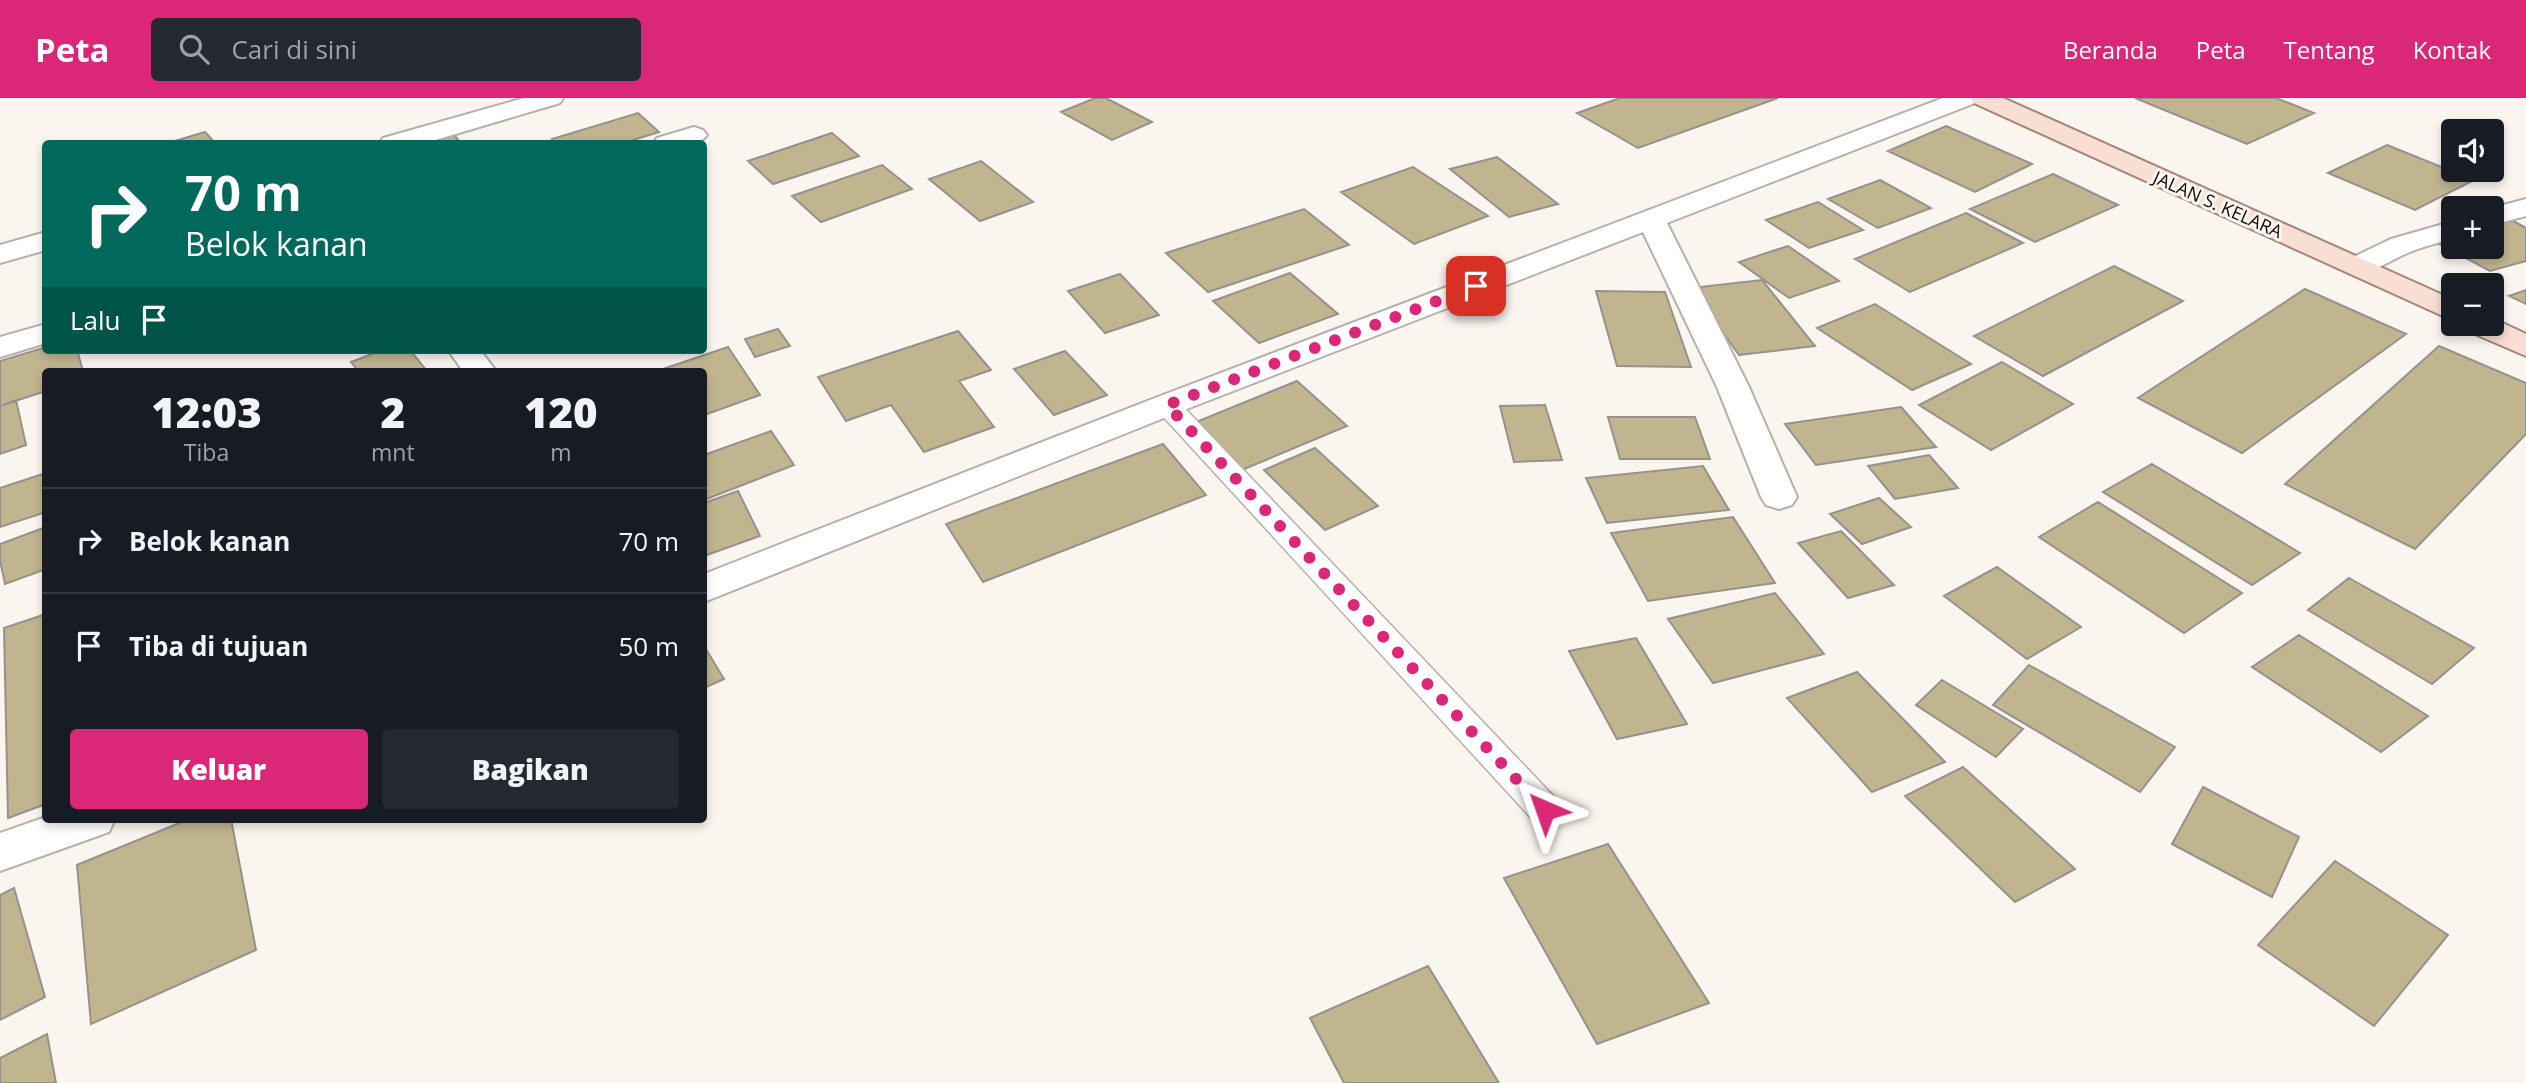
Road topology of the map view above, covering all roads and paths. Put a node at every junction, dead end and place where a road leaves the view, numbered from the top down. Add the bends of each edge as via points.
1 (551, 98) edge
2 (1966, 98) edge
3 (1983, 98) edge
4 (694, 135) dead end
5 (406, 140) edge
6 (678, 140) edge
7 (2526, 207) edge
8 (2504, 214) edge
9 (1651, 220) junction
10 (2441, 233) edge
11 (42, 242) edge
12 (0, 254) edge
13 (2357, 266) junction
14 (2441, 306) edge
15 (42, 334) edge
16 (2504, 336) edge
17 (2526, 346) edge
18 (0, 347) edge
19 (467, 354) edge
20 (478, 368) edge
21 (1167, 405) junction
22 (1779, 497) dead end
23 (707, 588) edge
24 (1545, 810) dead end
25 (82, 823) edge
26 (0, 852) edge

1 - 5 street
2 - 9 street
3 - 13 main road, JALAN S. KELARA
4 - 6 street
7 - 8 street
9 - 21 street
9 - 22 street via 1743,408
10 - 13 street
11 - 12 street
13 - 14 main road, JALAN S. KELARA
15 - 18 street
16 - 17 main road
19 - 20 street
21 - 23 street
21 - 24 lane
25 - 26 street

